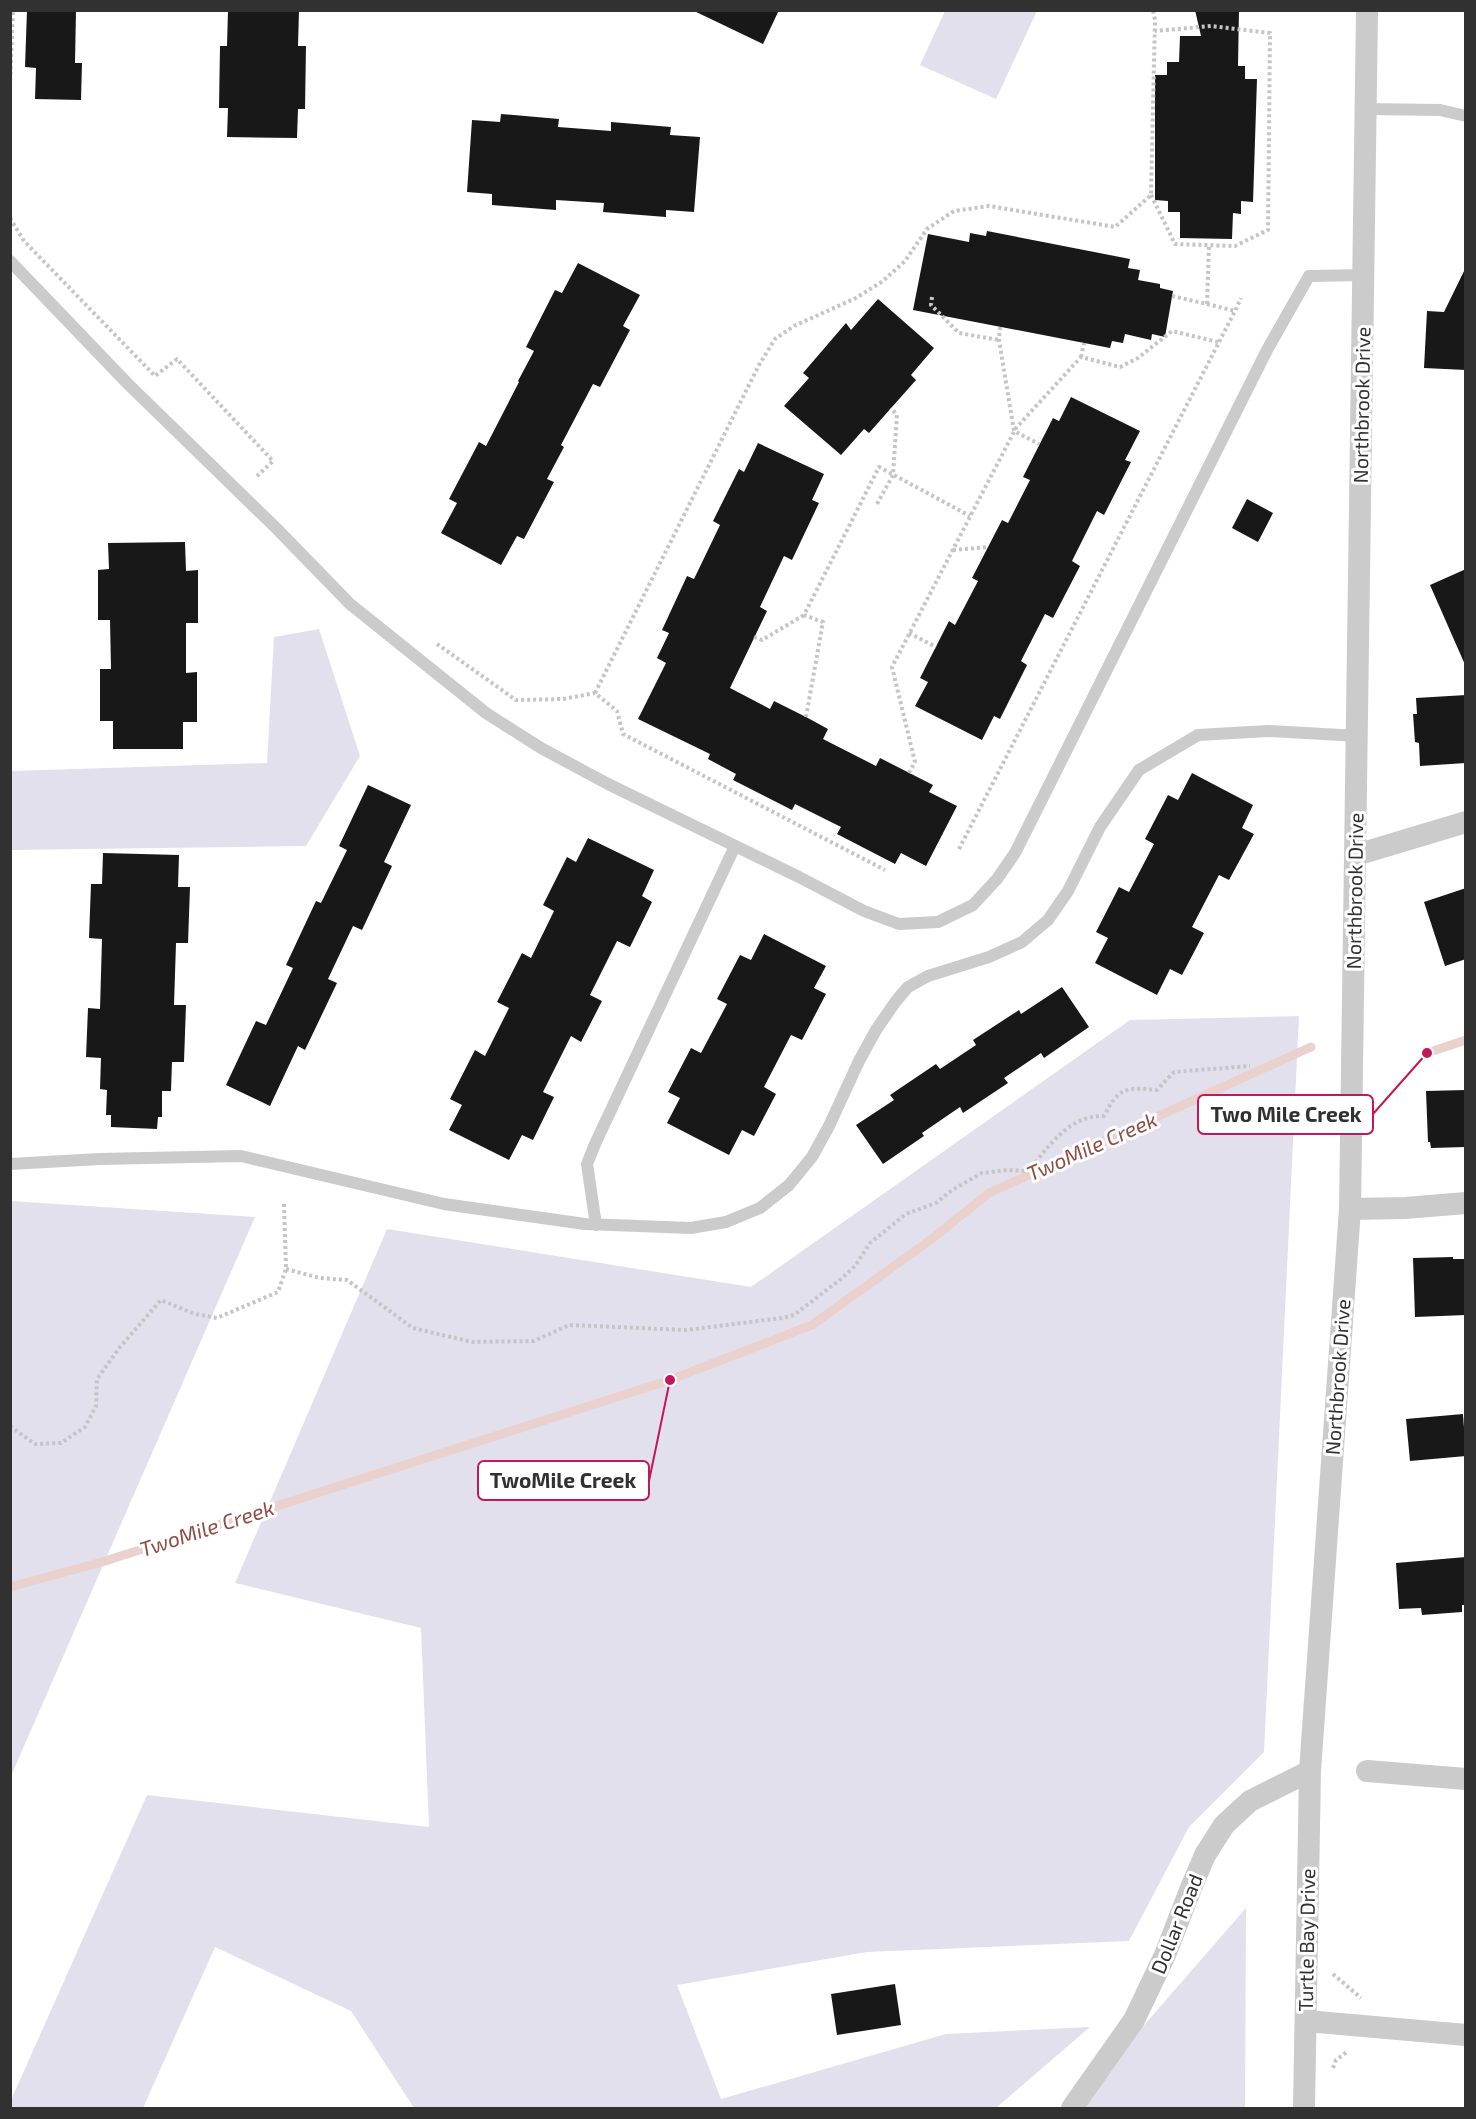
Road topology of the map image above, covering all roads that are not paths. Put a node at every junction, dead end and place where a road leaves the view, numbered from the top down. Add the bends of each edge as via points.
1 (1366, 10) edge
2 (1365, 109) junction
3 (1466, 116) edge
4 (10, 261) edge
5 (1364, 274) junction
6 (1358, 736) junction
7 (1466, 822) edge
8 (735, 846) junction
9 (1356, 855) junction
10 (10, 1164) edge
11 (1466, 1203) edge
12 (1350, 1209) junction
13 (596, 1225) junction
14 (1310, 1770) junction
15 (1367, 1771) dead end
16 (1466, 1779) edge
17 (1306, 2021) junction
18 (1466, 2034) edge
19 (1072, 2109) edge
20 (1304, 2109) edge

1 - 2 street, Northbrook Drive
2 - 3 lane via 1440,110
2 - 5 street, Northbrook Drive
4 - 8 lane via 350,604 495,719 541,748
5 - 6 street, Northbrook Drive
5 - 8 lane via 1308,276 1267,350 1015,853 973,904 938,922 899,924 864,911
6 - 9 street, Northbrook Drive
6 - 13 lane via 1268,731 1198,735 1139,770 1100,827 1068,891 1048,920 1022,942 928,976 908,987 896,1001 859,1061 812,1157 789,1185 760,1208 726,1222 691,1228
7 - 9 street
8 - 13 lane via 587,1164
9 - 12 street, Northbrook Drive
10 - 13 lane via 241,1156 444,1204
11 - 12 street
12 - 14 street, Northbrook Drive
14 - 17 street, Turtle Bay Drive
14 - 19 street, Dollar Road via 1250,1801 1224,1825 1205,1855 1166,1955 1134,2020
15 - 16 street
17 - 18 street
17 - 20 street, Turtle Bay Drive

